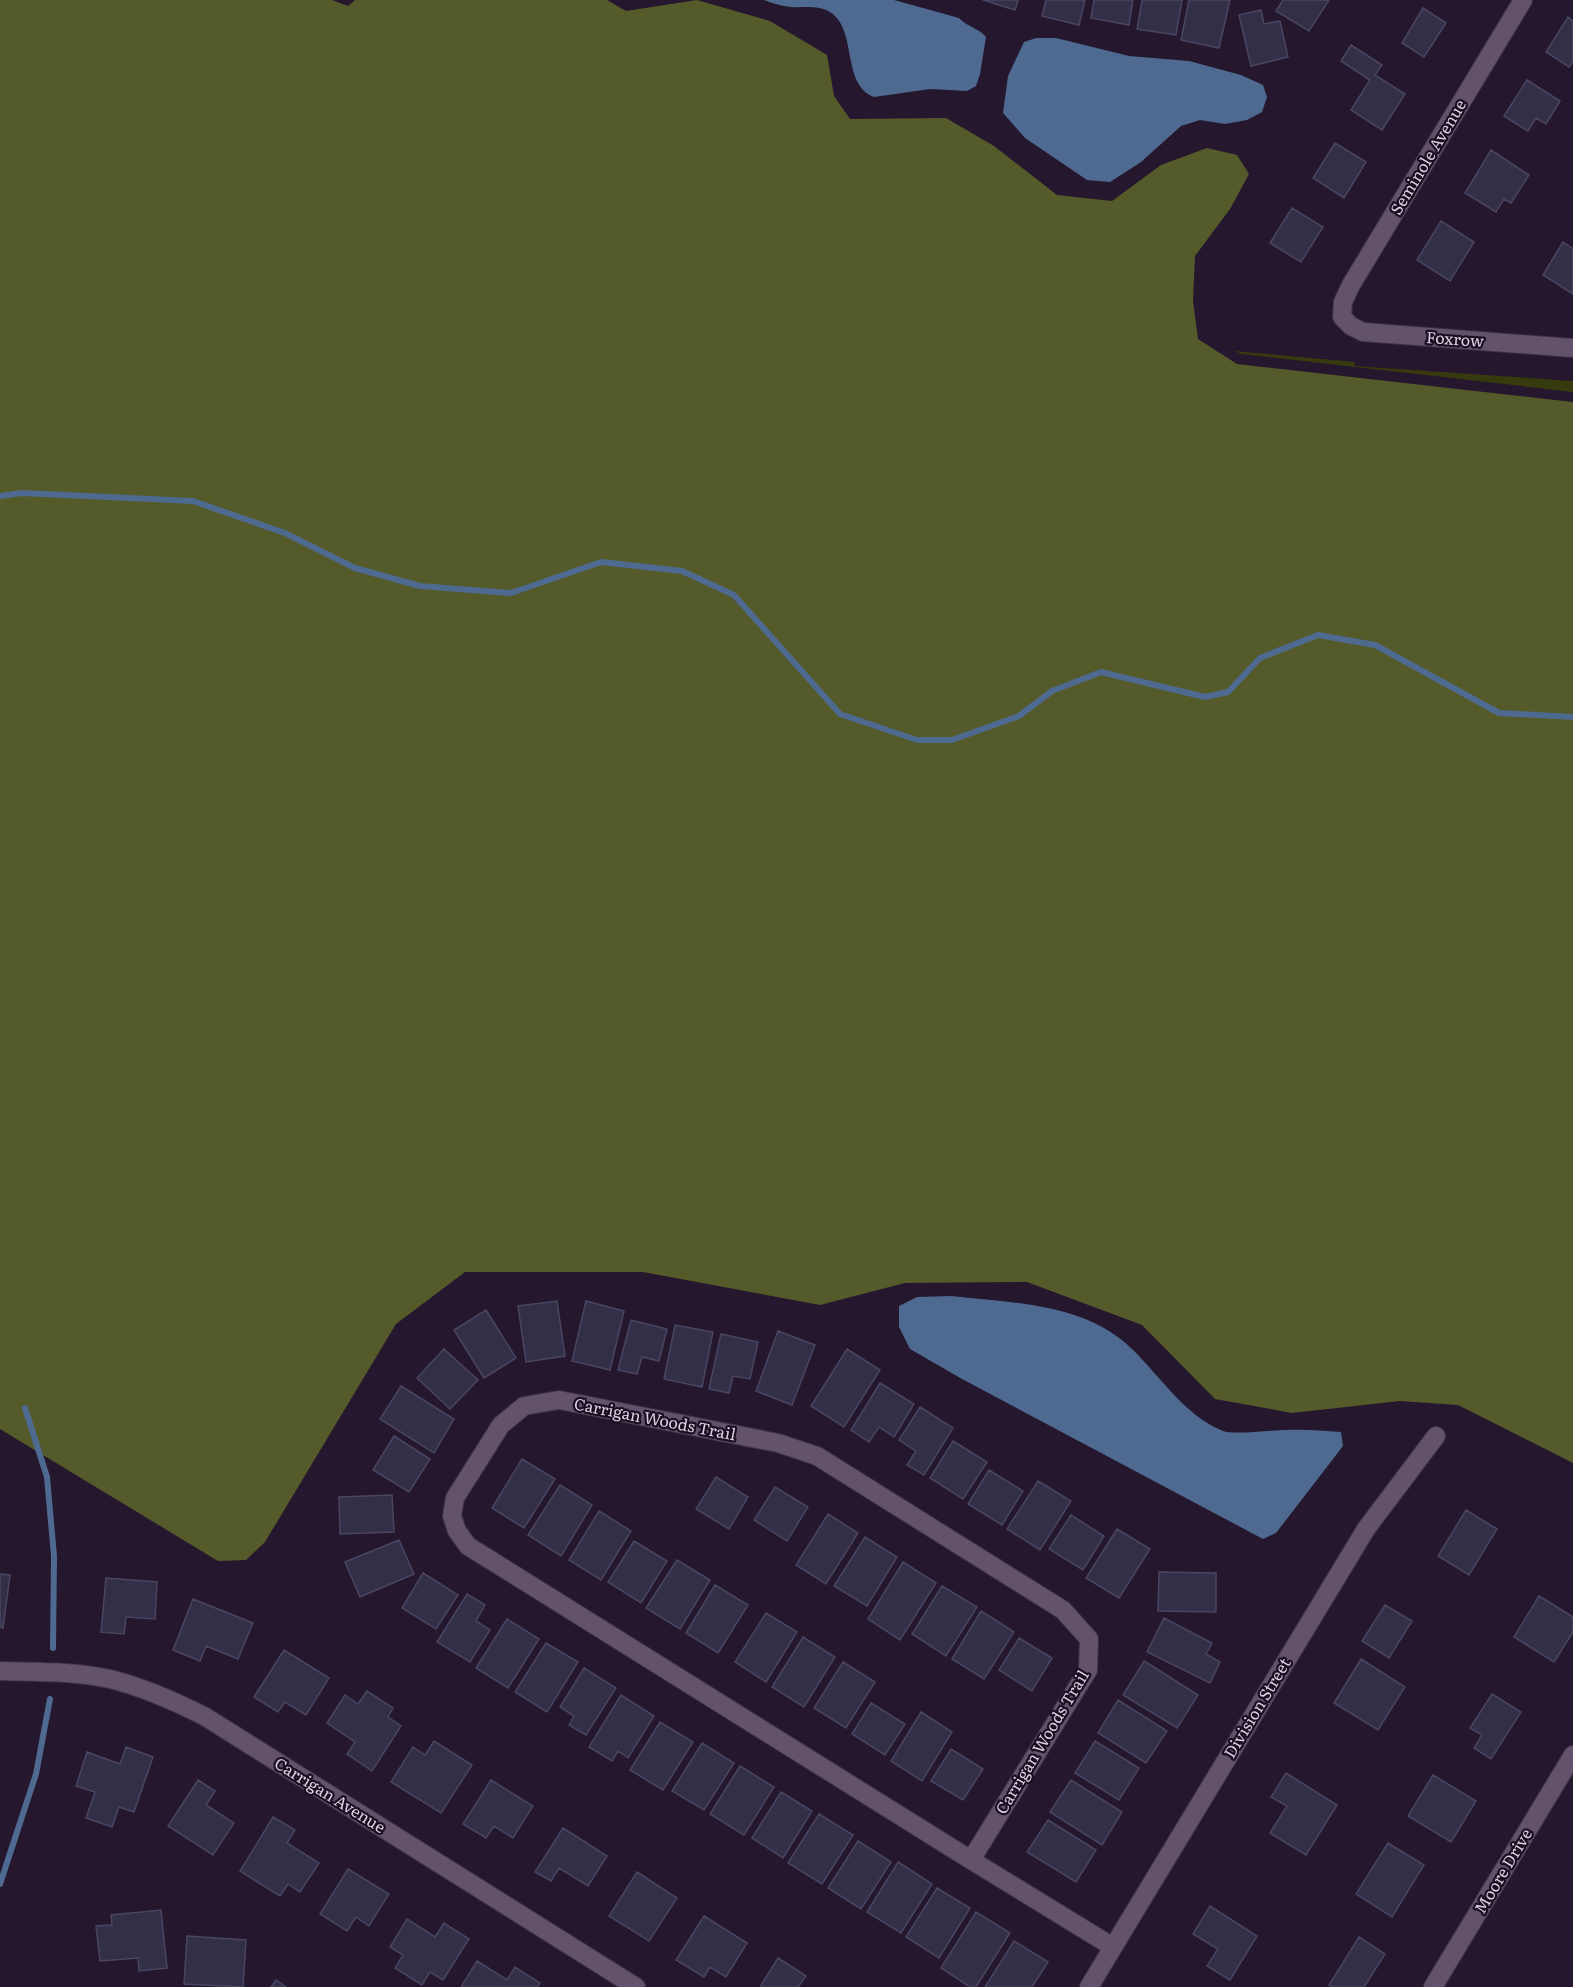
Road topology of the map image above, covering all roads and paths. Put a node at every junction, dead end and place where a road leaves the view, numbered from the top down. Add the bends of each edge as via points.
1 (1523, 0) edge
2 (1342, 317) joint
3 (1573, 348) edge
4 (1436, 1436) dead end
5 (0, 1671) edge
6 (1573, 1755) edge
7 (970, 1860) junction
8 (1113, 1947) junction
9 (636, 1987) edge
10 (1089, 1987) edge
11 (1433, 1987) edge

1 - 2 street, Seminole Avenue via 1351,285 1343,302
2 - 3 street, Foxrow via 1364,332
4 - 8 street, Division Street via 1366,1529
5 - 9 street, Carrigan Avenue via 110,1679 161,1695 204,1716
6 - 11 street, Moore Drive
7 - 7 street, Carrigan Woods Trail via 468,1546 452,1516 455,1498 501,1425 524,1407 559,1400 778,1443 817,1456 1063,1610 1089,1639 1088,1670
7 - 8 street, Carrigan Woods Trail
8 - 10 street, Division Street

